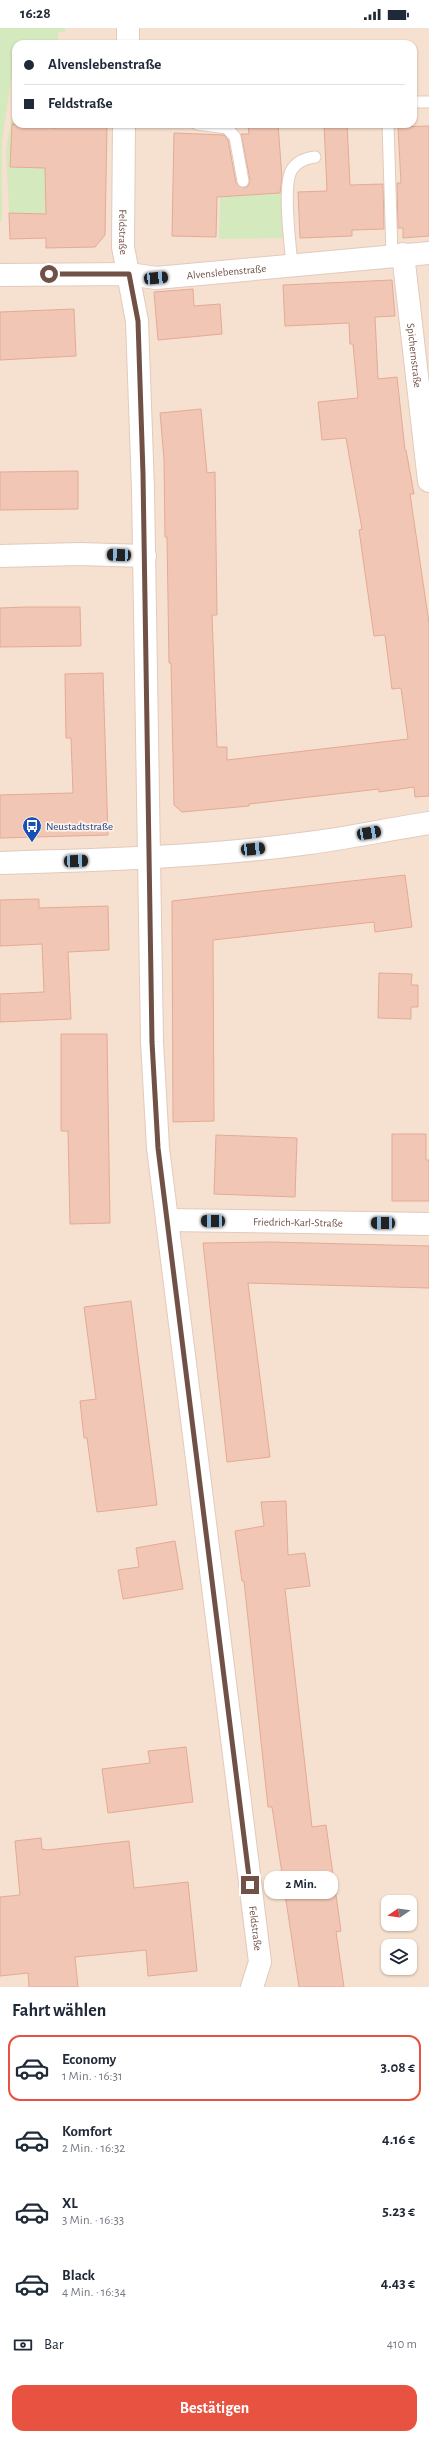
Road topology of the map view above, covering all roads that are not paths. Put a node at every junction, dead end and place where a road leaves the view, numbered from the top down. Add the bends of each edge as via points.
1 (128, 28) edge
2 (128, 40) edge
3 (417, 102) edge
4 (429, 102) edge
5 (124, 128) edge
6 (227, 128) edge
7 (388, 128) edge
8 (315, 157) dead end
9 (243, 181) dead end
10 (429, 253) edge
11 (397, 255) junction
12 (292, 264) junction
13 (129, 274) junction
14 (0, 275) edge
15 (429, 481) edge
16 (0, 556) edge
17 (145, 556) junction
18 (429, 823) edge
19 (149, 858) junction
20 (0, 863) edge
21 (167, 1220) junction
22 (429, 1224) edge
23 (248, 1987) edge

1 - 2 street
3 - 4 lane
5 - 13 street, Feldstraße via 123,247
6 - 9 lane via 235,137
7 - 11 lane
8 - 12 lane via 306,158 291,170 289,241
10 - 11 street, Alvenslebenstraße
11 - 12 street, Alvenslebenstraße
11 - 15 street, Spichernstraße
12 - 13 street, Alvenslebenstraße via 156,278
13 - 14 street, Alvenslebenstraße
13 - 17 street, Feldstraße via 138,321
16 - 17 street
17 - 19 street, Feldstraße
18 - 19 street via 309,843
19 - 20 street
19 - 21 street, Feldstraße via 152,1042 158,1148
21 - 22 street, Friedrich-Karl-Straße
21 - 23 street, Feldstraße via 260,1962

